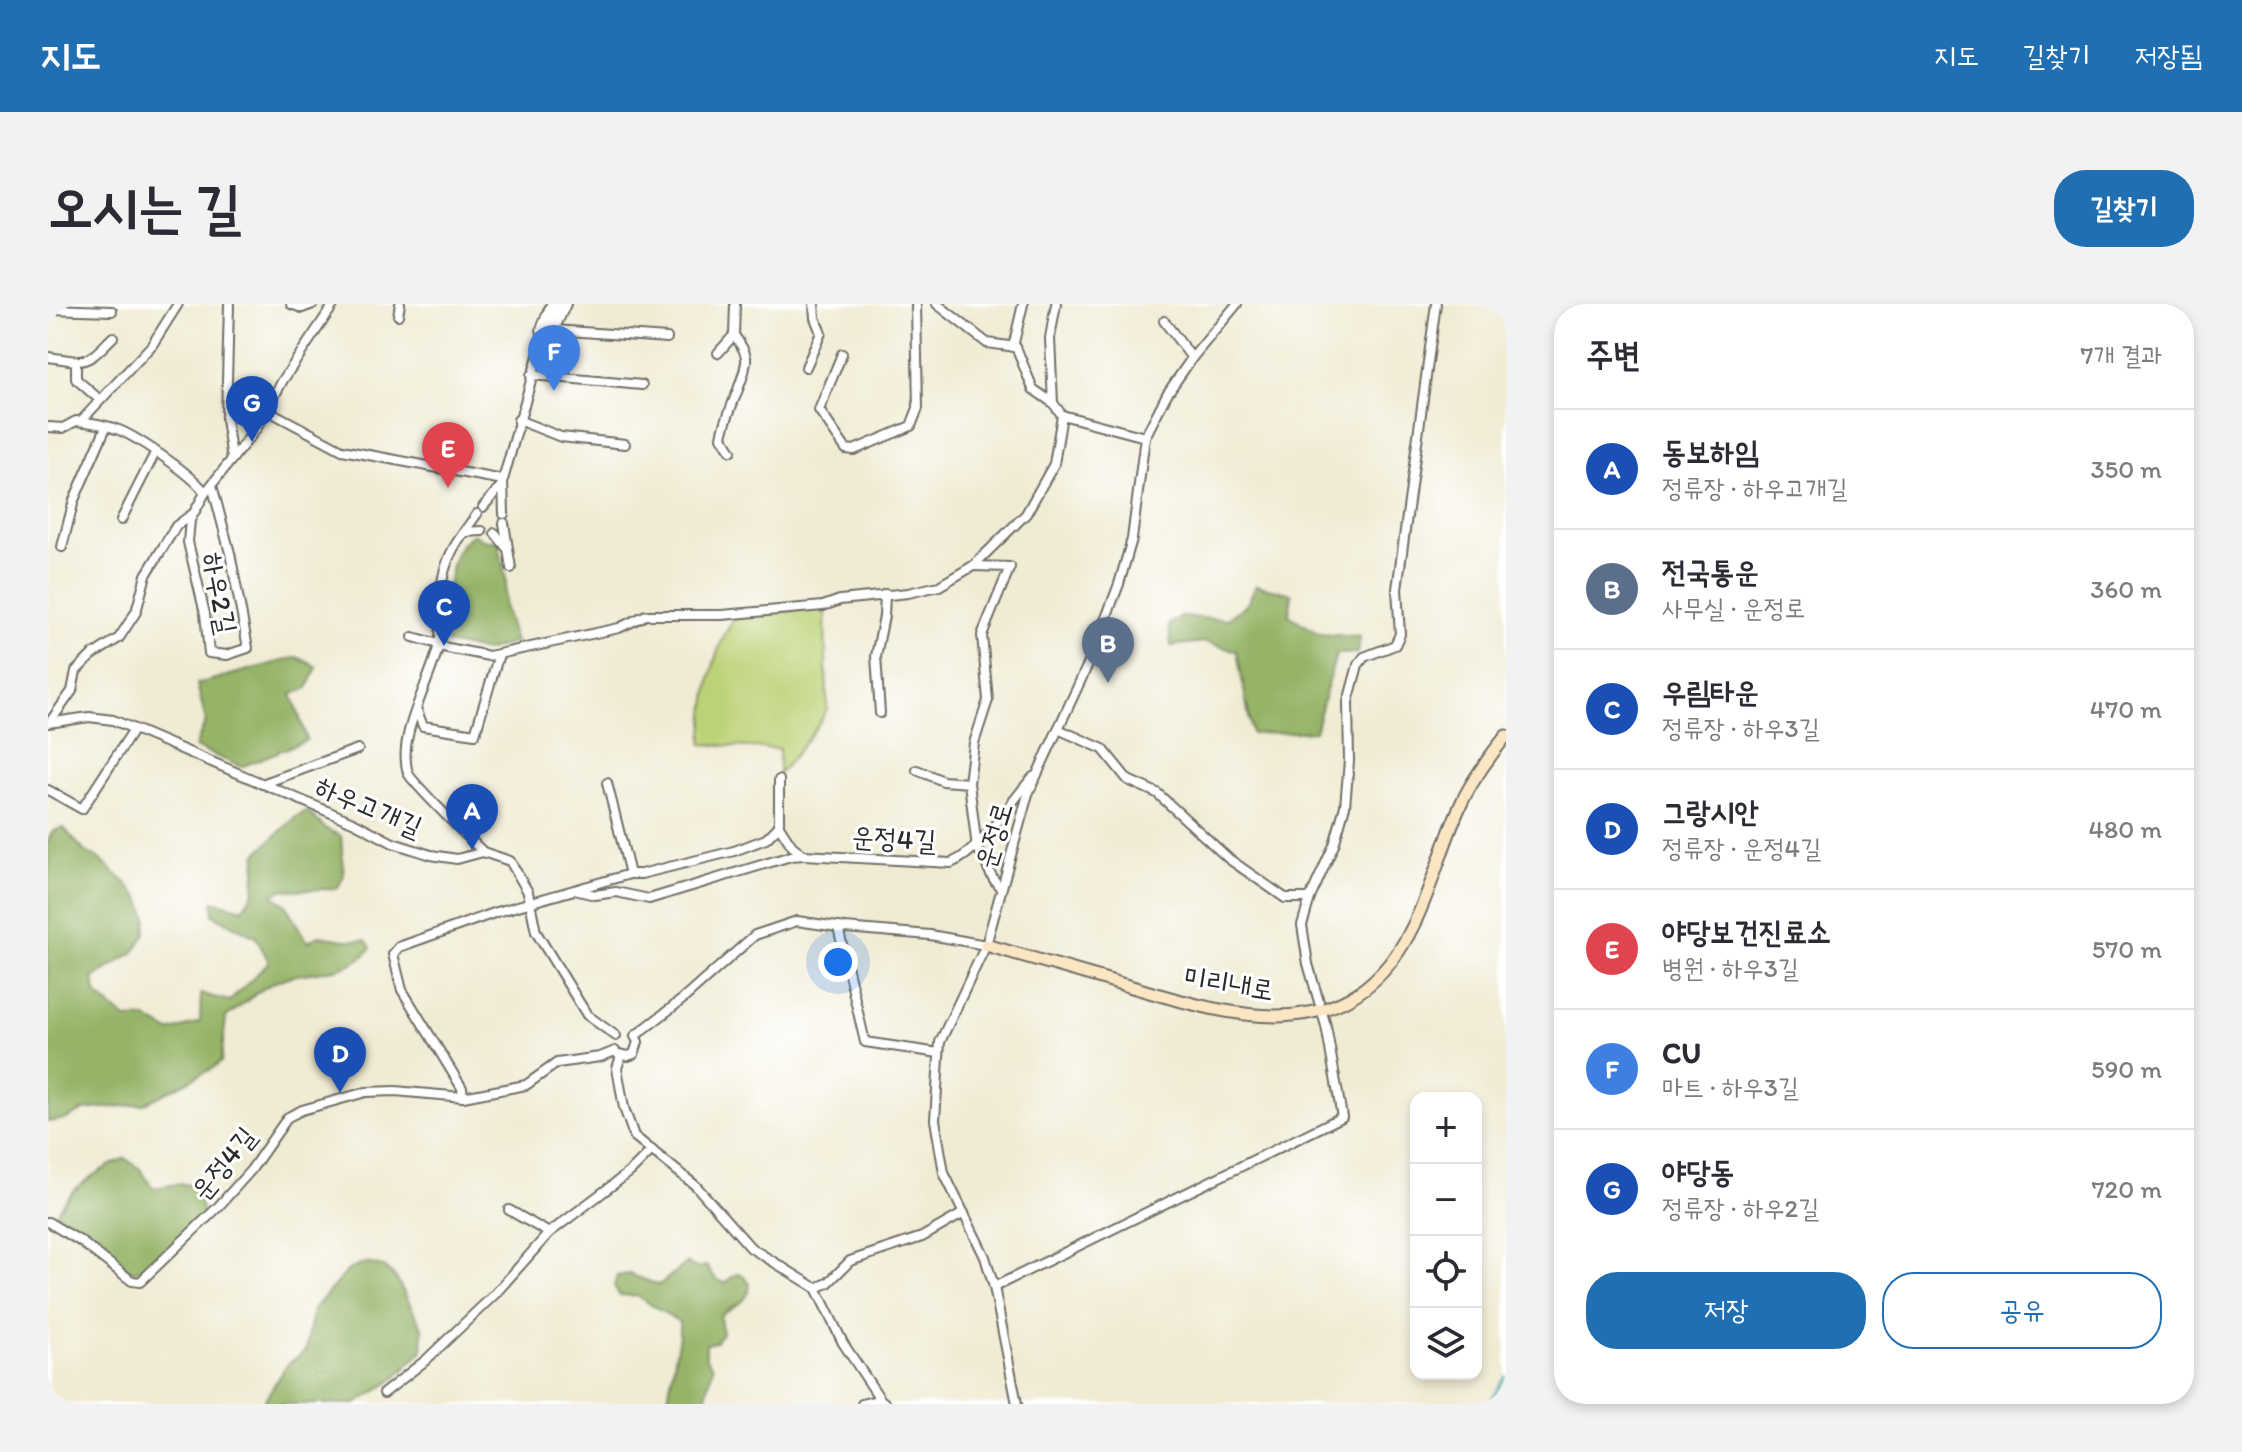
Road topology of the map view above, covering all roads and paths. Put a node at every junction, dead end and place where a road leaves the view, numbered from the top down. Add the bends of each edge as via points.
1 (178, 304) edge
2 (229, 304) edge
3 (291, 304) edge
4 (313, 304) edge
5 (334, 304) edge
6 (400, 304) edge
7 (551, 304) edge
8 (559, 304) edge
9 (566, 304) edge
10 (735, 304) edge
11 (814, 304) edge
12 (916, 304) edge
13 (937, 304) edge
14 (1023, 304) edge
15 (1056, 304) edge
16 (1237, 304) edge
17 (1436, 304) edge
18 (48, 309) edge
19 (112, 311) dead end
20 (398, 315) dead end
21 (1164, 321) dead end
22 (554, 330) junction
23 (734, 335) junction
24 (113, 337) dead end
25 (543, 338) junction
26 (667, 338) dead end
27 (1013, 347) junction
28 (718, 353) dead end
29 (842, 354) dead end
30 (48, 357) edge
31 (1192, 358) junction
32 (76, 361) junction
33 (806, 367) dead end
34 (531, 375) junction
35 (642, 385) dead end
36 (100, 400) junction
37 (1053, 403) junction
38 (267, 410) junction
39 (1062, 415) junction
40 (518, 420) junction
41 (81, 421) junction
42 (48, 427) edge
43 (106, 427) junction
44 (1145, 437) junction
45 (625, 444) dead end
46 (731, 451) dead end
47 (155, 453) junction
48 (232, 459) junction
49 (502, 483) junction
50 (212, 485) junction
51 (205, 493) junction
52 (195, 512) junction
53 (121, 520) dead end
54 (482, 531) dead end
55 (465, 532) junction
56 (495, 533) dead end
57 (62, 547) dead end
58 (507, 548) junction
59 (973, 566) junction
60 (511, 568) dead end
61 (885, 595) junction
62 (413, 637) dead end
63 (438, 646) junction
64 (499, 654) junction
65 (417, 710) junction
66 (880, 713) dead end
67 (49, 723) edge
68 (134, 729) junction
69 (1058, 729) junction
70 (1506, 736) edge
71 (358, 749) dead end
72 (917, 770) dead end
73 (1038, 772) junction
74 (779, 780) dead end
75 (607, 783) dead end
76 (969, 783) junction
77 (261, 784) junction
78 (48, 790) edge
79 (779, 826) junction
80 (977, 848) junction
81 (483, 852) junction
82 (804, 855) junction
83 (630, 874) junction
84 (1000, 887) junction
85 (574, 889) junction
86 (1310, 898) junction
87 (530, 902) junction
88 (838, 927) junction
89 (986, 945) junction
90 (1322, 1010) junction
91 (616, 1036) junction
92 (635, 1036) junction
93 (939, 1053) junction
94 (618, 1054) junction
95 (463, 1097) junction
96 (652, 1150) junction
97 (509, 1210) dead end
98 (964, 1213) junction
99 (48, 1222) edge
100 (549, 1233) junction
101 (994, 1287) junction
102 (816, 1288) junction
103 (384, 1393) dead end
104 (883, 1401) edge
105 (862, 1404) edge
106 (1017, 1404) edge

1 - 36 street via 152,345
2 - 48 street via 226,419
3 - 4 street
5 - 38 street, 하우2길
6 - 20 street
7 - 25 street via 541,329
8 - 25 street
9 - 22 street
10 - 23 street
11 - 33 street via 821,333
12 - 29 street via 918,408 911,426 846,449 819,410
13 - 27 street via 987,343
14 - 27 street
15 - 37 street via 1050,338
16 - 31 street, 운정로
17 - 86 street via 1397,589 1400,634 1395,645 1364,657 1358,665 1348,702 1345,806
18 - 19 street
21 - 31 street
22 - 25 street
22 - 26 street
23 - 28 street
23 - 46 street via 746,362 723,423 722,437
24 - 32 street via 94,355
25 - 34 street
27 - 37 street via 1033,389
30 - 32 street
31 - 44 street, 운정로
32 - 36 street via 76,379
34 - 35 street
34 - 40 street
36 - 41 street
37 - 39 street
38 - 48 street, 하우2길
38 - 49 street via 342,450
39 - 44 street
39 - 59 street via 1054,464 1037,497
40 - 45 street via 561,437
40 - 49 street
41 - 42 street
41 - 43 street
43 - 47 street via 121,430
43 - 57 street via 74,500
44 - 69 street, 운정로 via 1132,539 1119,584
47 - 51 street
47 - 53 street
48 - 50 street, 하우2길
49 - 55 street
49 - 58 street
50 - 51 street, 하우2길
50 - 52 street, 하우2길 via 248,648 227,655 209,653 188,542
51 - 52 street, 하우2길
52 - 67 street via 176,526 146,575 136,612 119,638 76,671 72,691
54 - 55 street
55 - 63 street via 450,553 441,584
56 - 58 street
58 - 60 street
59 - 61 street via 939,586
59 - 76 street, 운정4길 via 1010,567 982,635 988,700 974,743
61 - 64 street via 722,615 646,615 619,628
61 - 66 street via 876,656
62 - 63 street
63 - 64 street
63 - 65 street
64 - 65 street via 475,734 423,726
65 - 81 street via 405,747 409,775
67 - 68 street, 하우고개길 via 101,717
68 - 77 street, 하우고개길
68 - 78 street via 82,809
69 - 73 street, 운정로
69 - 86 street via 1103,749 1128,780 1157,793 1229,859 1285,898
70 - 90 street, 미리내로 via 1463,800 1402,949 1383,973
71 - 77 street
72 - 76 street via 943,781
73 - 80 street, 운정4길
73 - 84 street, 운정로
74 - 79 street
75 - 83 street
76 - 80 street, 운정4길
77 - 81 street, 하우고개길 via 431,855 457,859
79 - 82 street
79 - 83 street, 운정4길 via 766,839 734,851
80 - 82 street, 운정4길 via 951,863
80 - 84 street, 운정4길
81 - 87 street via 510,861
82 - 85 street, 운정4길 via 649,899
83 - 85 street, 운정4길
84 - 89 street, 운정로
85 - 87 street, 운정4길
86 - 90 street via 1303,936
87 - 91 street via 536,932 587,1015
87 - 95 street, 운정4길 via 399,947 393,954 402,990
88 - 89 street
88 - 92 street via 797,921 755,935
88 - 93 street via 865,1042
89 - 90 street, 미리내로 via 1232,1013 1277,1017
89 - 93 street, 운정로
90 - 101 street via 1342,1117
91 - 92 street
91 - 94 street
92 - 94 street via 634,1054
93 - 98 street, 운정로 via 935,1120 944,1173
94 - 95 street, 운정4길 via 557,1063 526,1085
94 - 96 street via 624,1108 634,1136
95 - 99 street, 운정4길 via 366,1092 288,1117 242,1180 140,1282
96 - 100 street
96 - 102 street via 696,1186 751,1248
97 - 100 street
98 - 101 street, 운정로
98 - 102 street via 922,1237 850,1261
100 - 103 street via 495,1294
101 - 106 street, 운정로
102 - 104 street via 843,1343
104 - 105 street

